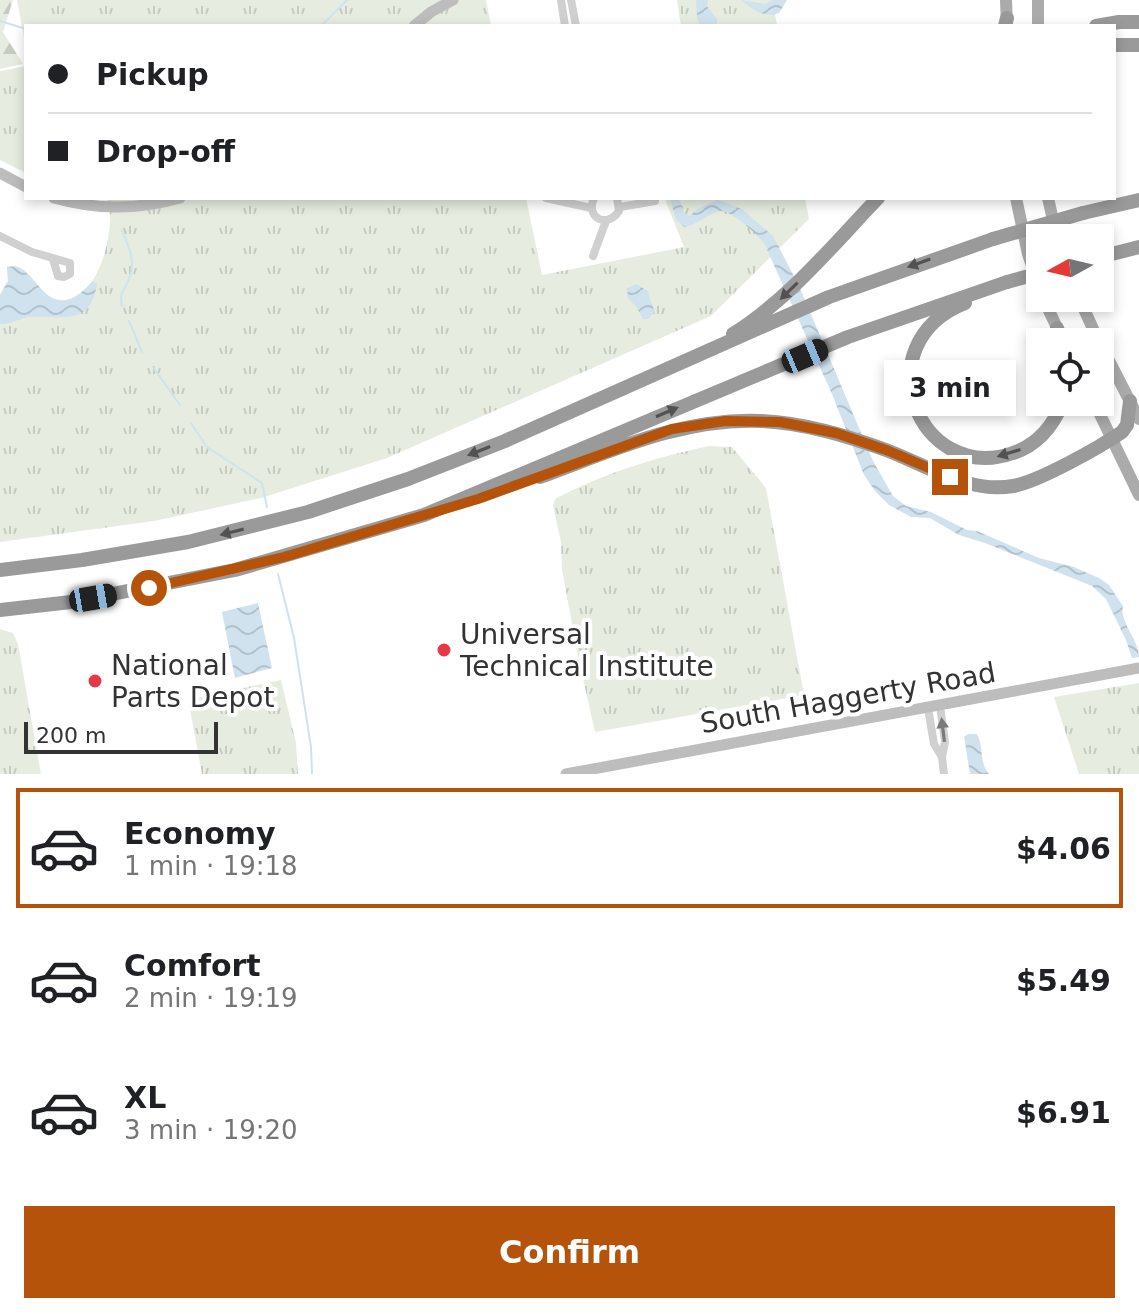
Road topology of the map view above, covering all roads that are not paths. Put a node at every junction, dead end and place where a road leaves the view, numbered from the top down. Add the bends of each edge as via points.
1 (453, 0) edge
2 (561, 0) edge
3 (571, 0) edge
4 (1006, 0) edge
5 (1038, 0) edge
6 (1139, 22) edge
7 (1006, 23) edge
8 (416, 24) edge
9 (565, 24) edge
10 (576, 24) edge
11 (1038, 24) edge
12 (1108, 24) edge
13 (1116, 45) edge
14 (1139, 45) edge
15 (0, 173) edge
16 (24, 186) edge
17 (62, 200) edge
18 (172, 200) edge
19 (555, 200) edge
20 (593, 200) edge
21 (876, 200) edge
22 (1016, 200) edge
23 (1048, 200) edge
24 (655, 201) dead end
25 (619, 202) edge
26 (1139, 202) edge
27 (591, 208) junction
28 (606, 221) junction
29 (1054, 224) edge
30 (0, 236) edge
31 (1139, 247) edge
32 (1026, 248) edge
33 (1114, 253) edge
34 (593, 256) dead end
35 (53, 259) dead end
36 (1026, 277) edge
37 (1004, 283) junction
38 (765, 320) junction
39 (1114, 370) edge
40 (1130, 401) junction
41 (1056, 416) edge
42 (1101, 416) edge
43 (1139, 419) edge
44 (1112, 438) junction
45 (1139, 495) edge
46 (440, 508) junction
47 (0, 570) edge
48 (0, 610) edge
49 (1135, 669) edge
50 (934, 707) junction
51 (566, 774) edge
52 (944, 774) edge

1 - 8 main road
2 - 9 street
3 - 10 street
4 - 7 main road
5 - 11 main road
6 - 12 highway
13 - 14 highway
15 - 16 main road
17 - 18 main road via 114,208
19 - 27 street
20 - 27 street
21 -> 38 highway
22 - 32 main road
23 - 29 main road
24 - 25 street
25 - 28 street via 617,215
26 -> 38 highway, bridge via 941,255
27 - 28 street
28 - 34 street
30 - 35 street
31 - 33 highway
36 - 37 highway, bridge
41 -> 37 highway via 1037,440 993,458 947,446 921,420 912,399 910,375 919,340 945,313
46 -> 37 highway via 848,337
38 -> 47 highway via 505,441 408,479 282,519 150,549
39 - 40 main road
40 - 43 main road
40 - 44 highway via 1127,425
42 - 44 main road
44 - 45 main road
44 - 46 highway via 1031,481 987,487 836,433 759,420 725,421 672,429
46 - 48 highway via 235,570 71,602
49 - 50 main road, South Haggerty Road
50 - 51 main road, South Haggerty Road
50 - 52 street via 945,742

